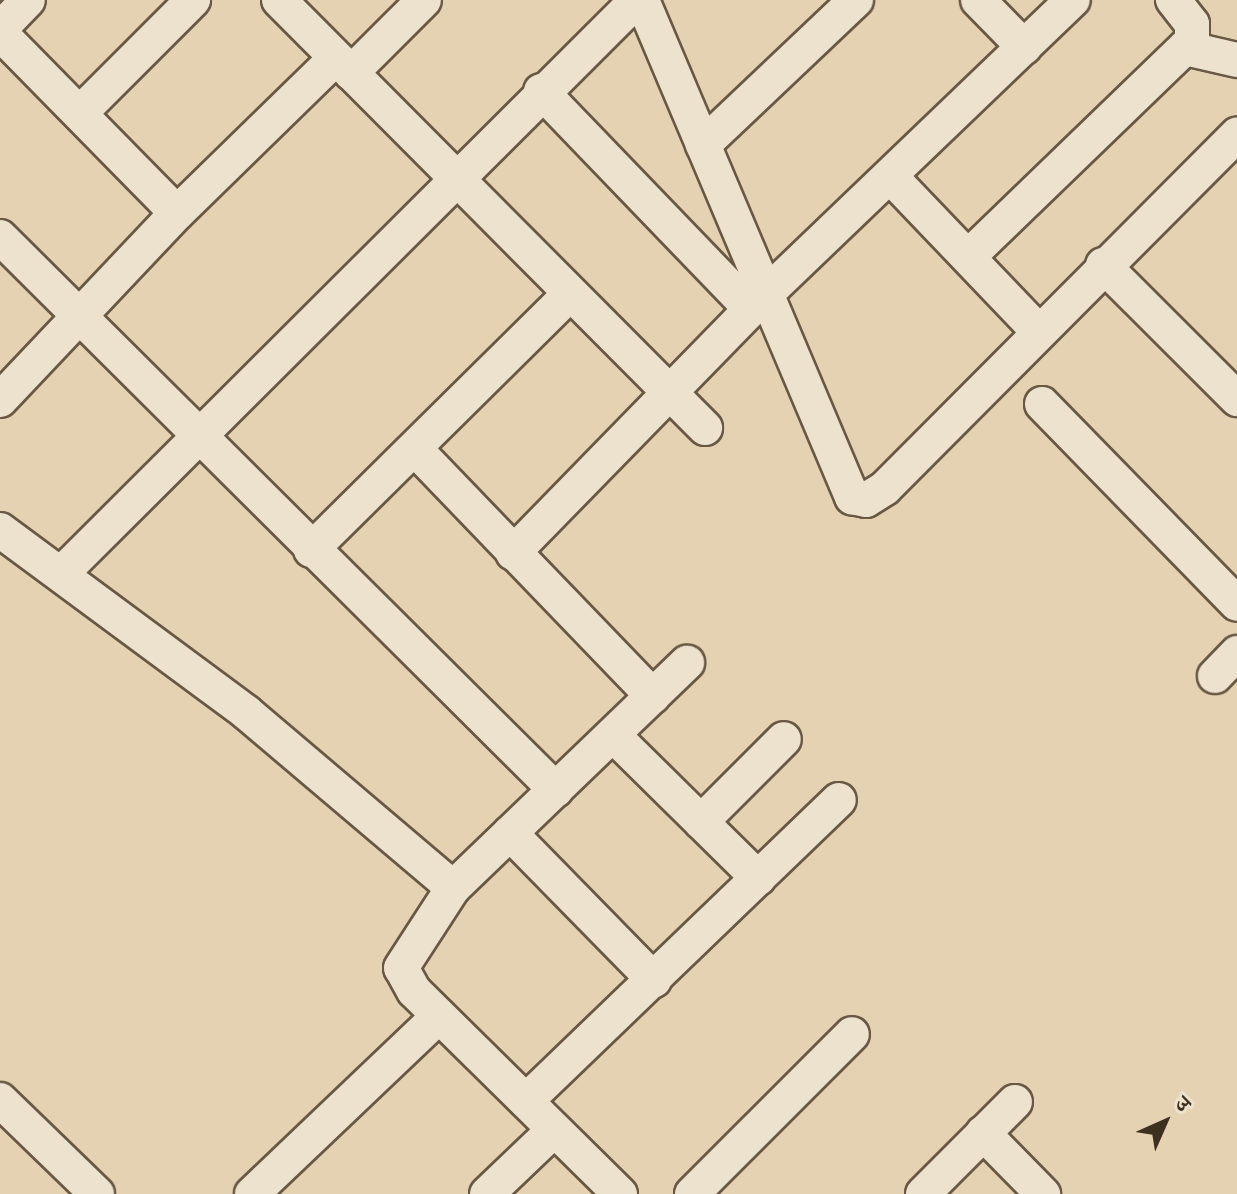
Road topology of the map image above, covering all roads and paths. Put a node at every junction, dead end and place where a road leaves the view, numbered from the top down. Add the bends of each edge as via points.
1 (28, 0) edge
2 (193, 0) edge
3 (279, 0) edge
4 (424, 0) edge
5 (640, 0) edge
6 (856, 0) edge
7 (978, 0) edge
8 (1073, 0) edge
9 (1173, 0) edge
10 (0, 31) edge
11 (1024, 47) junction
12 (1185, 48) junction
13 (1237, 60) edge
14 (344, 65) junction
15 (541, 91) junction
16 (80, 113) junction
17 (1237, 135) edge
18 (703, 145) junction
19 (890, 176) junction
20 (455, 177) junction
21 (177, 213) junction
22 (0, 237) edge
23 (968, 257) junction
24 (1103, 265) junction
25 (570, 294) junction
26 (758, 302) junction
27 (78, 316) junction
28 (1037, 330) junction
29 (671, 392) junction
30 (1237, 399) edge
31 (0, 400) edge
32 (1042, 404) dead end
33 (705, 428) dead end
34 (195, 436) junction
35 (415, 449) junction
36 (0, 530) edge
37 (311, 550) junction
38 (513, 553) junction
39 (62, 573) junction
40 (1237, 604) edge
41 (687, 663) dead end
42 (653, 696) junction
43 (613, 735) junction
44 (784, 739) dead end
45 (556, 790) junction
46 (839, 800) dead end
47 (701, 822) junction
48 (510, 833) junction
49 (758, 878) junction
50 (453, 888) junction
51 (654, 980) junction
52 (439, 1016) junction
53 (852, 1034) dead end
54 (0, 1100) edge
55 (526, 1101) junction
56 (1015, 1102) dead end
57 (554, 1130) junction
58 (983, 1133) junction
59 (97, 1194) edge
60 (252, 1194) edge
61 (487, 1194) edge
62 (620, 1194) edge
63 (692, 1194) edge
64 (923, 1194) edge
65 (1043, 1194) edge

1 - 10 street
2 - 16 street
3 - 14 street
4 - 14 street
5 - 15 street
5 - 18 street
6 - 18 street
7 - 11 street
8 - 11 street
9 - 12 street via 1195,33
10 - 16 street
11 - 19 street
12 - 13 street
12 - 23 street
14 - 20 street
14 - 21 street
15 - 20 street
15 - 26 street
16 - 21 street
17 - 24 street
18 - 26 street
19 - 23 street
19 - 26 street
20 - 25 street
20 - 34 street
21 - 27 street
22 - 27 street
23 - 28 street
24 - 28 street
24 - 30 street
25 - 29 street
25 - 35 street
26 - 28 street via 844,488 866,500 897,477
26 - 29 street
27 - 31 street
27 - 34 street
29 - 33 street
29 - 38 street
32 - 40 street
34 - 37 street
34 - 39 street
35 - 37 street
35 - 38 street
36 - 39 street
37 - 45 street
38 - 42 street
39 - 50 street via 247,713
41 - 42 street
42 - 43 street
43 - 45 street
43 - 47 street
44 - 47 street
45 - 48 street
46 - 49 street
47 - 49 street
48 - 50 street
48 - 51 street
49 - 51 street
50 - 52 street via 401,968
51 - 55 street
52 - 55 street
52 - 60 street
53 - 63 street
54 - 59 street
55 - 57 street
56 - 58 street
57 - 61 street
57 - 62 street
58 - 64 street
58 - 65 street

